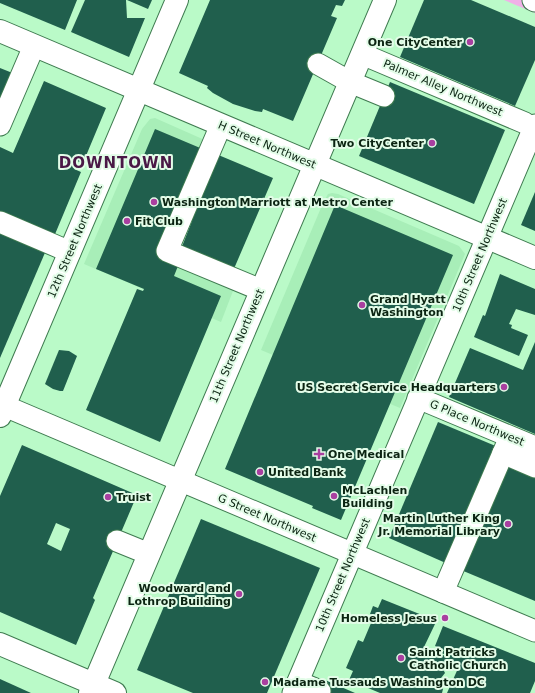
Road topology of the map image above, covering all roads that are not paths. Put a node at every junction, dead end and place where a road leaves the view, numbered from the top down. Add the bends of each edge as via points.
1 (177, 0) edge
2 (385, 0) edge
3 (0, 31) edge
4 (34, 46) junction
5 (362, 54) junction
6 (318, 64) dead end
7 (350, 82) junction
8 (139, 90) junction
9 (384, 96) dead end
10 (530, 124) edge
11 (0, 125) edge
12 (221, 125) junction
13 (315, 165) junction
14 (0, 222) edge
15 (488, 238) junction
16 (70, 252) junction
17 (535, 258) edge
18 (261, 290) junction
19 (418, 398) junction
20 (1, 409) edge
21 (507, 445) junction
22 (535, 447) edge
23 (535, 467) edge
24 (180, 480) junction
25 (118, 541) dead end
26 (149, 554) junction
27 (352, 554) junction
28 (443, 592) junction
29 (535, 631) edge
30 (0, 644) edge
31 (295, 687) edge
32 (92, 689) edge
33 (320, 691) dead end
34 (115, 693) edge

1 - 8 main road, 12th Street Northwest
2 - 5 main road, 11th Street Northwest
3 - 4 main road, H Street Northwest
4 - 8 main road, H Street Northwest
4 - 11 street
5 - 7 main road, 11th Street Northwest
5 - 10 street, Palmer Alley Northwest
6 - 7 street
7 - 9 street
7 - 13 main road, 11th Street Northwest
8 - 12 main road, H Street Northwest
8 - 16 main road, 12th Street Northwest
10 - 15 street, 10th Street Northwest
12 - 13 main road, H Street Northwest
12 - 18 street via 167,251
13 - 15 main road, H Street Northwest
13 - 18 main road, 11th Street Northwest
14 - 16 street
15 - 17 main road, H Street Northwest
15 - 19 street, 10th Street Northwest
16 - 20 main road, 12th Street Northwest
18 - 24 main road, 11th Street Northwest
19 - 21 street, G Place Northwest
19 - 27 street, 10th Street Northwest
20 - 24 street, G Street Northwest
21 - 22 street, G Place Northwest
21 - 23 street
21 - 28 street
24 - 26 main road, 11th Street Northwest
24 - 27 street, G Street Northwest
25 - 26 street
26 - 32 main road, 11th Street Northwest
27 - 28 street, G Street Northwest
27 - 31 street, 10th Street Northwest
28 - 29 street, G Street Northwest
30 - 32 main road
31 - 33 street
32 - 34 main road

